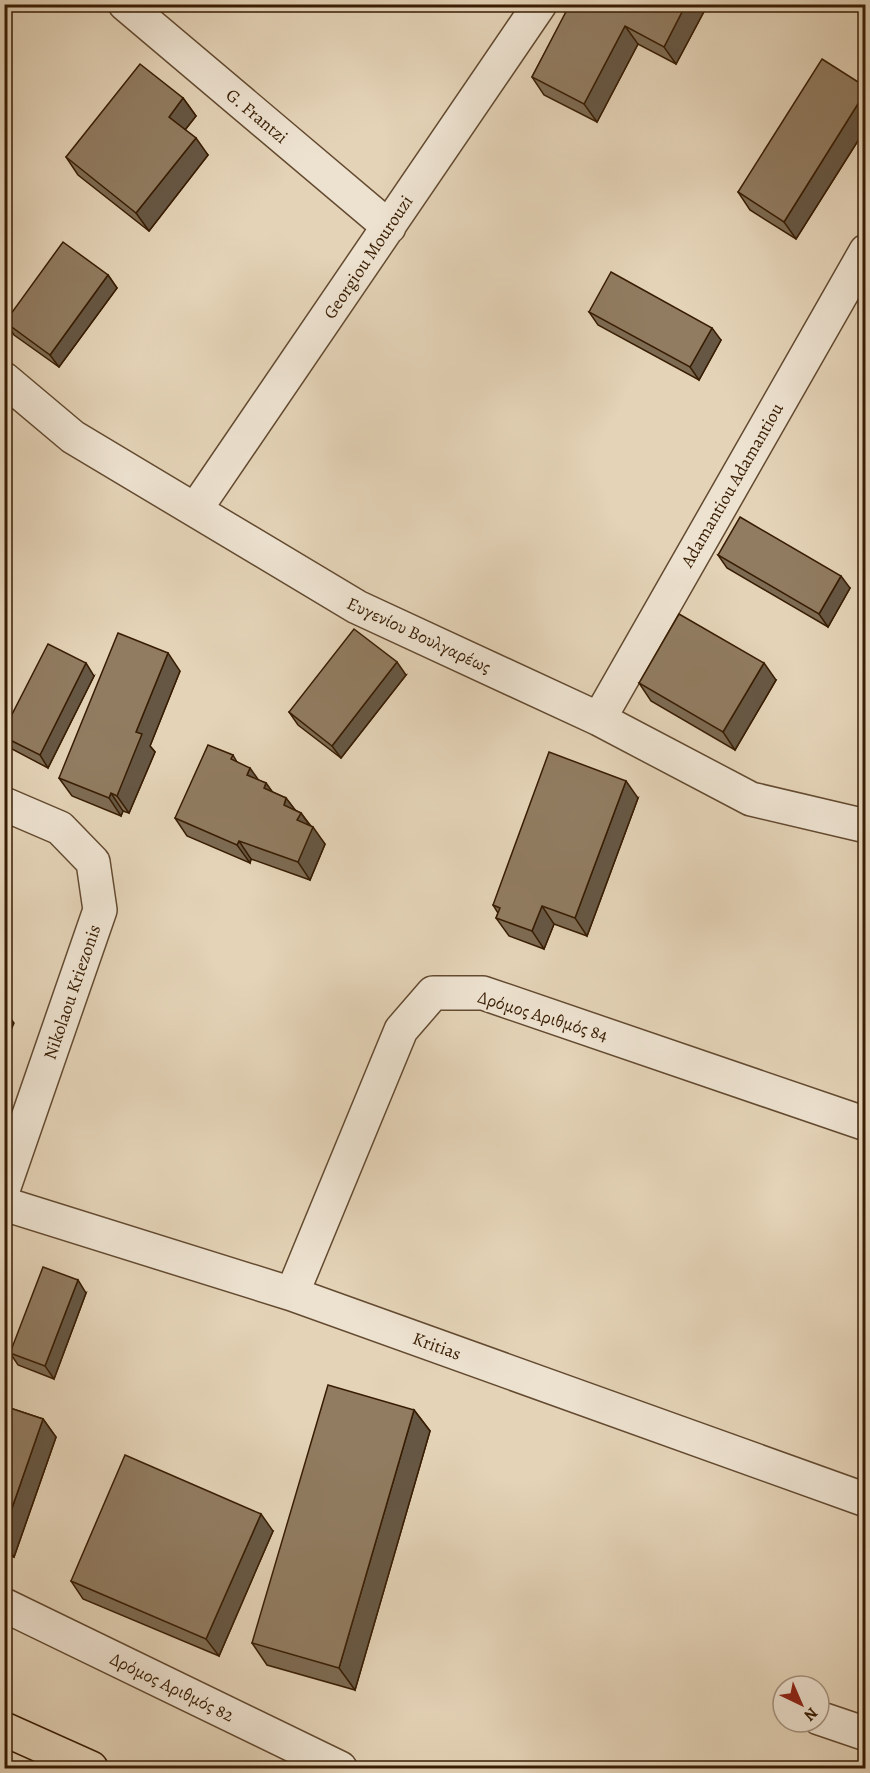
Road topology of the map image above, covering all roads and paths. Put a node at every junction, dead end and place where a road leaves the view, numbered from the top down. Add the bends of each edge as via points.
1 (125, 4) edge
2 (540, 4) edge
3 (389, 227) junction
4 (866, 251) edge
5 (4, 379) edge
6 (195, 510) junction
7 (599, 719) junction
8 (4, 804) edge
9 (866, 826) edge
10 (866, 1124) edge
11 (4, 1187) edge
12 (4, 1204) edge
13 (292, 1294) junction
14 (866, 1500) edge
15 (4, 1605) edge
16 (831, 1722) edge
17 (4, 1729) edge
18 (866, 1734) edge
19 (91, 1768) edge
20 (340, 1768) edge

1 - 3 street, G. Frantzi
2 - 3 street, Georgiou Mourouzi
3 - 6 street, Georgiou Mourouzi
4 - 7 street, Adamantiou Adamantiou
5 - 6 street, Ευγενίου Βουλγαρέως via 73,437
6 - 7 street, Ευγενίου Βουλγαρέως via 357,608
7 - 9 street, Ευγενίου Βουλγαρέως via 751,799
8 - 11 street, Nikolaou Kriezonis via 60,828 93,862 100,909
10 - 13 street, Δρόμος Αριθμός 84 via 483,993 433,993 401,1030
12 - 13 street, Kritias
13 - 14 street, Kritias
15 - 20 street, Δρόμος Αριθμός 82
16 - 18 street
17 - 19 main road

